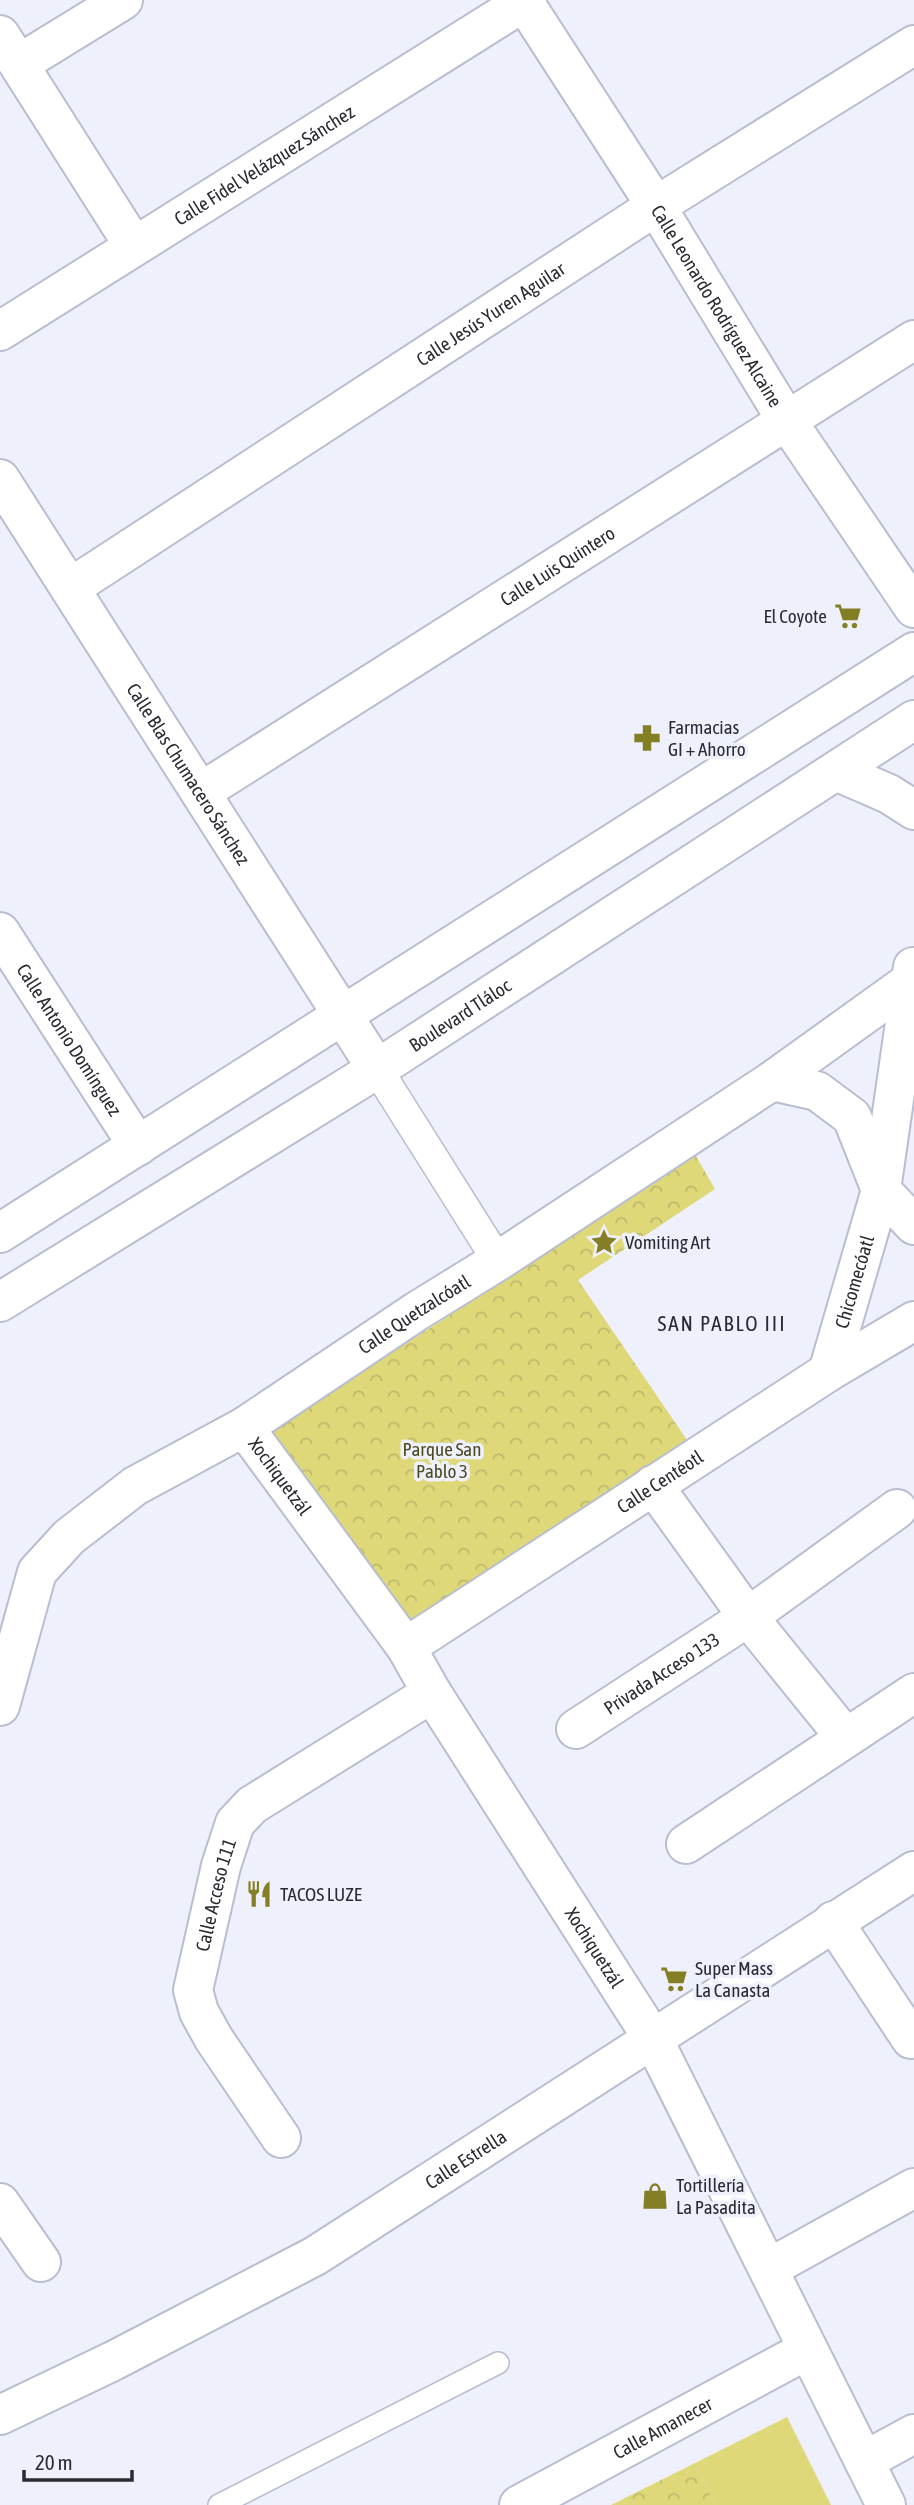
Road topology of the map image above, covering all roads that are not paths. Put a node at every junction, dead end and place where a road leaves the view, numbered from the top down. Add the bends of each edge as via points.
1 (123, 0) edge
2 (525, 1) edge
3 (914, 45) edge
4 (9, 50) edge
5 (656, 206) junction
6 (134, 246) junction
7 (0, 331) edge
8 (914, 340) edge
9 (787, 421) junction
10 (0, 479) edge
11 (70, 588) junction
12 (914, 608) edge
13 (914, 652) edge
14 (914, 720) edge
15 (836, 771) junction
16 (201, 792) junction
17 (914, 810) edge
18 (0, 932) edge
19 (912, 972) edge
20 (343, 1016) junction
21 (377, 1069) junction
22 (772, 1081) junction
23 (138, 1146) junction
24 (881, 1190) junction
25 (914, 1225) edge
26 (0, 1233) edge
27 (498, 1261) junction
28 (0, 1302) edge
29 (912, 1326) edge
30 (828, 1372) junction
31 (244, 1427) junction
32 (653, 1485) junction
33 (897, 1509) dead end
34 (748, 1617) junction
35 (406, 1647) junction
36 (432, 1693) junction
37 (914, 1693) edge
38 (0, 1706) edge
39 (576, 1729) dead end
40 (846, 1738) junction
41 (686, 1844) dead end
42 (914, 1871) edge
43 (833, 1921) junction
44 (653, 2039) junction
45 (911, 2039) dead end
46 (281, 2138) dead end
47 (914, 2188) edge
48 (0, 2203) edge
49 (41, 2262) dead end
50 (769, 2268) junction
51 (807, 2350) junction
52 (498, 2363) dead end
53 (0, 2415) edge
54 (914, 2434) edge
55 (864, 2461) junction
56 (219, 2505) edge
57 (519, 2505) edge
58 (886, 2505) edge

1 - 4 street
2 - 5 street, Calle Leonardo Rodríguez Alcaine
2 - 6 street, Calle Fidel Velázquez Sánchez
3 - 5 street, Calle Jesús Yuren Aguilar
4 - 6 street
5 - 9 street, Calle Leonardo Rodríguez Alcaine
5 - 11 street, Calle Jesús Yuren Aguilar
6 - 7 street, Calle Fidel Velázquez Sánchez
8 - 9 street, Calle Luis Quintero
9 - 12 street, Calle Leonardo Rodríguez Alcaine
9 - 16 street, Calle Luis Quintero
10 - 11 street, Calle Blas Chumacero Sánchez
11 - 16 street, Calle Blas Chumacero Sánchez
13 - 20 street
14 - 15 street, Boulevard Tláloc
15 - 17 street
15 - 21 street, Boulevard Tláloc
16 - 20 street, Calle Blas Chumacero Sánchez
18 - 23 street, Calle Antonio Domínguez
19 - 22 street, Calle Quetzalcóatl
19 - 24 street, Chicomecóatl
20 - 21 street, Calle Blas Chumacero Sánchez
20 - 23 street
21 - 27 street
21 - 28 street, Boulevard Tláloc
22 - 24 street via 817,1091 852,1117
22 - 27 street, Calle Quetzalcóatl
23 - 26 street
24 - 25 street
24 - 30 street, Chicomecóatl
27 - 31 street, Calle Quetzalcóatl
29 - 30 street, Calle Centéotl
30 - 32 street, Calle Centéotl
31 - 35 street, Xochiquetzál
31 - 38 street, Calle Quetzalcóatl via 135,1486 69,1537 37,1572
32 - 34 street
32 - 35 street, Calle Centéotl
33 - 34 street, Privada Acceso 133
34 - 39 street, Privada Acceso 133
34 - 40 street
35 - 36 street, Xochiquetzál
36 - 44 street, Xochiquetzál
36 - 46 street, Calle Acceso 111 via 252,1805 235,1823 193,1990 214,2039
37 - 40 street
40 - 41 street
42 - 43 street, Calle Estrella
43 - 44 street, Calle Estrella
43 - 45 street
44 - 50 street, Xochiquetzál
44 - 53 street, Calle Estrella via 315,2256
47 - 50 street
48 - 49 street
50 - 51 street, Xochiquetzál
51 - 55 street, Xochiquetzál
51 - 57 street, Calle Amanecer
52 - 56 lane
54 - 55 street
55 - 58 street, Xochiquetzál

